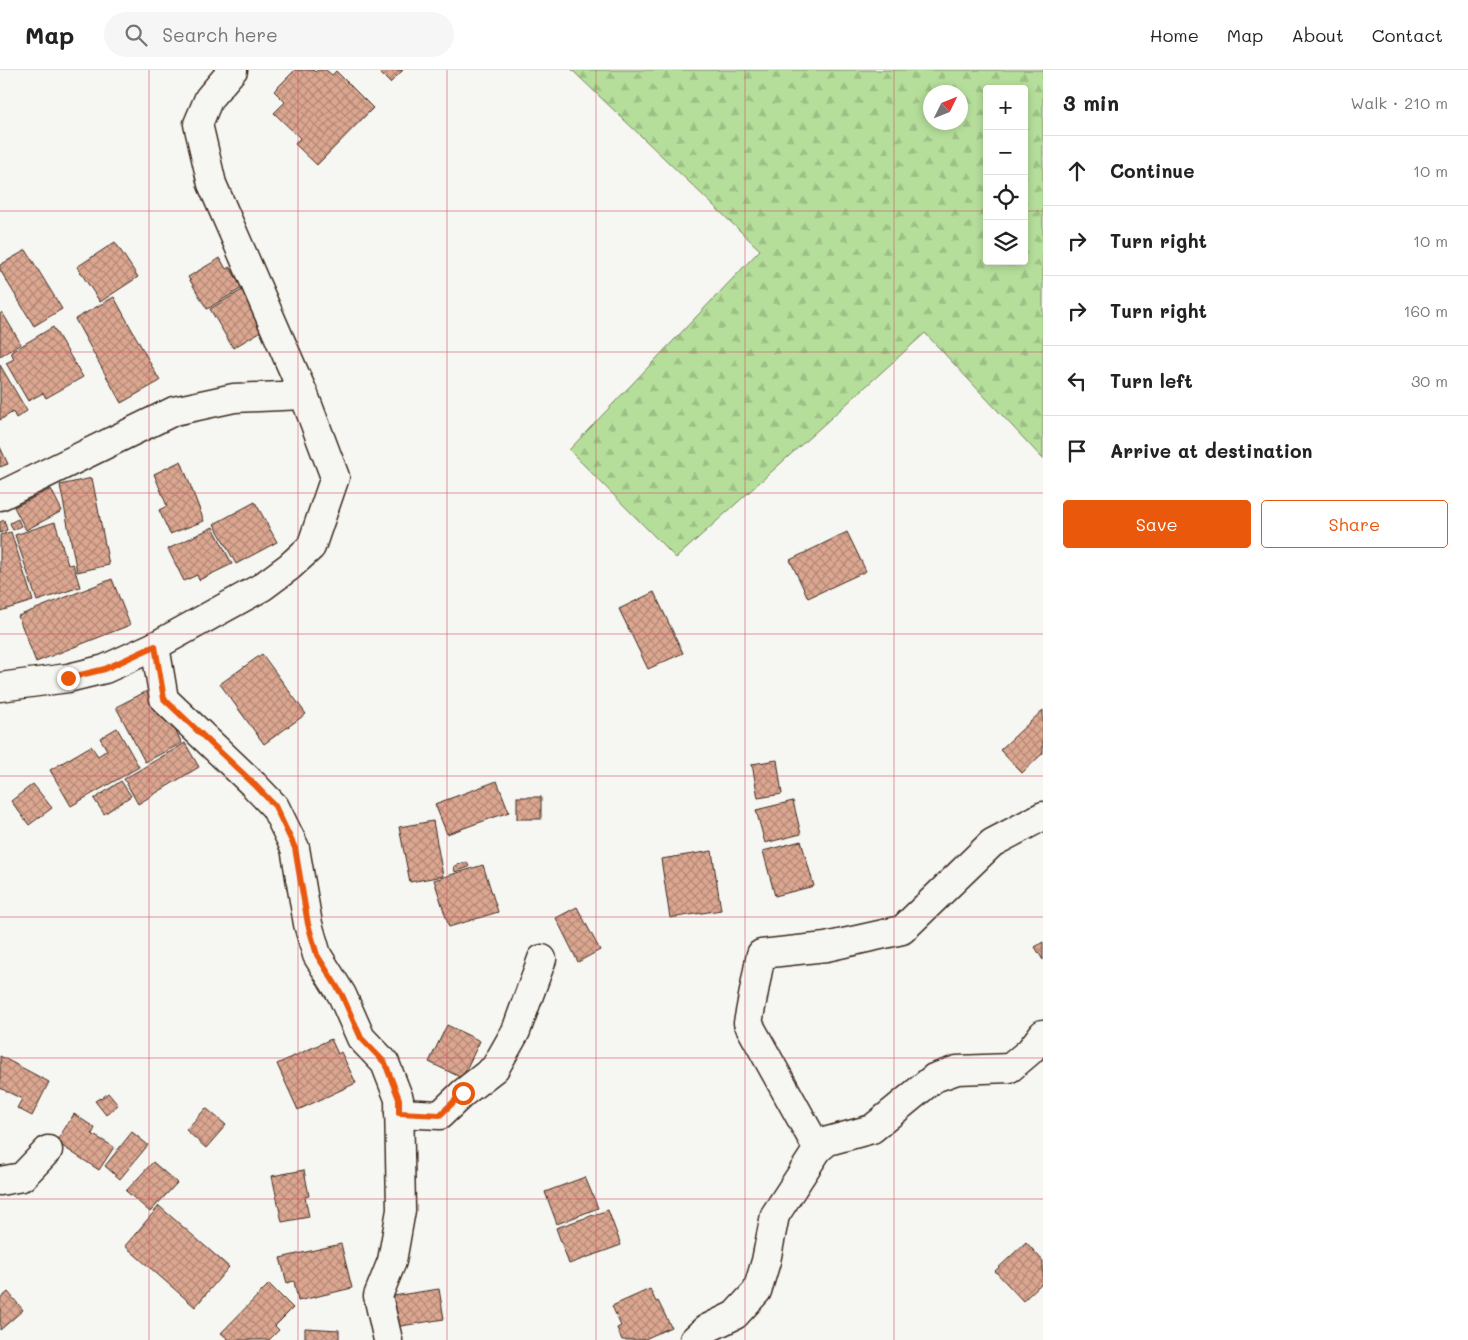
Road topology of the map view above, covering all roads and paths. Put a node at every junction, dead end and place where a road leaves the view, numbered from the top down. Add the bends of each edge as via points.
1 (233, 70) edge
2 (304, 395) junction
3 (0, 496) edge
4 (155, 646) junction
5 (0, 687) edge
6 (1043, 816) edge
7 (542, 959) dead end
8 (1039, 1046) edge
9 (399, 1113) junction
10 (818, 1149) junction
11 (48, 1150) dead end
12 (0, 1180) edge
13 (388, 1340) edge
14 (694, 1340) edge

1 - 2 street via 209,98 198,124 212,184
2 - 3 street via 234,398 174,412
2 - 4 street via 335,477 311,547 262,587
4 - 5 street via 105,669
4 - 9 street via 164,699 275,806 295,848 308,924 317,955 342,995 361,1038 385,1063 399,1099
6 - 10 street via 992,843 902,930 826,947 761,954 748,1023
7 - 9 street via 516,1031 495,1068 440,1115
8 - 10 street via 1010,1068 957,1070 934,1078 872,1129 828,1141
9 - 13 street via 401,1210 392,1261 378,1296
10 - 14 street via 775,1215 757,1291 735,1315
11 - 12 street via 22,1176

